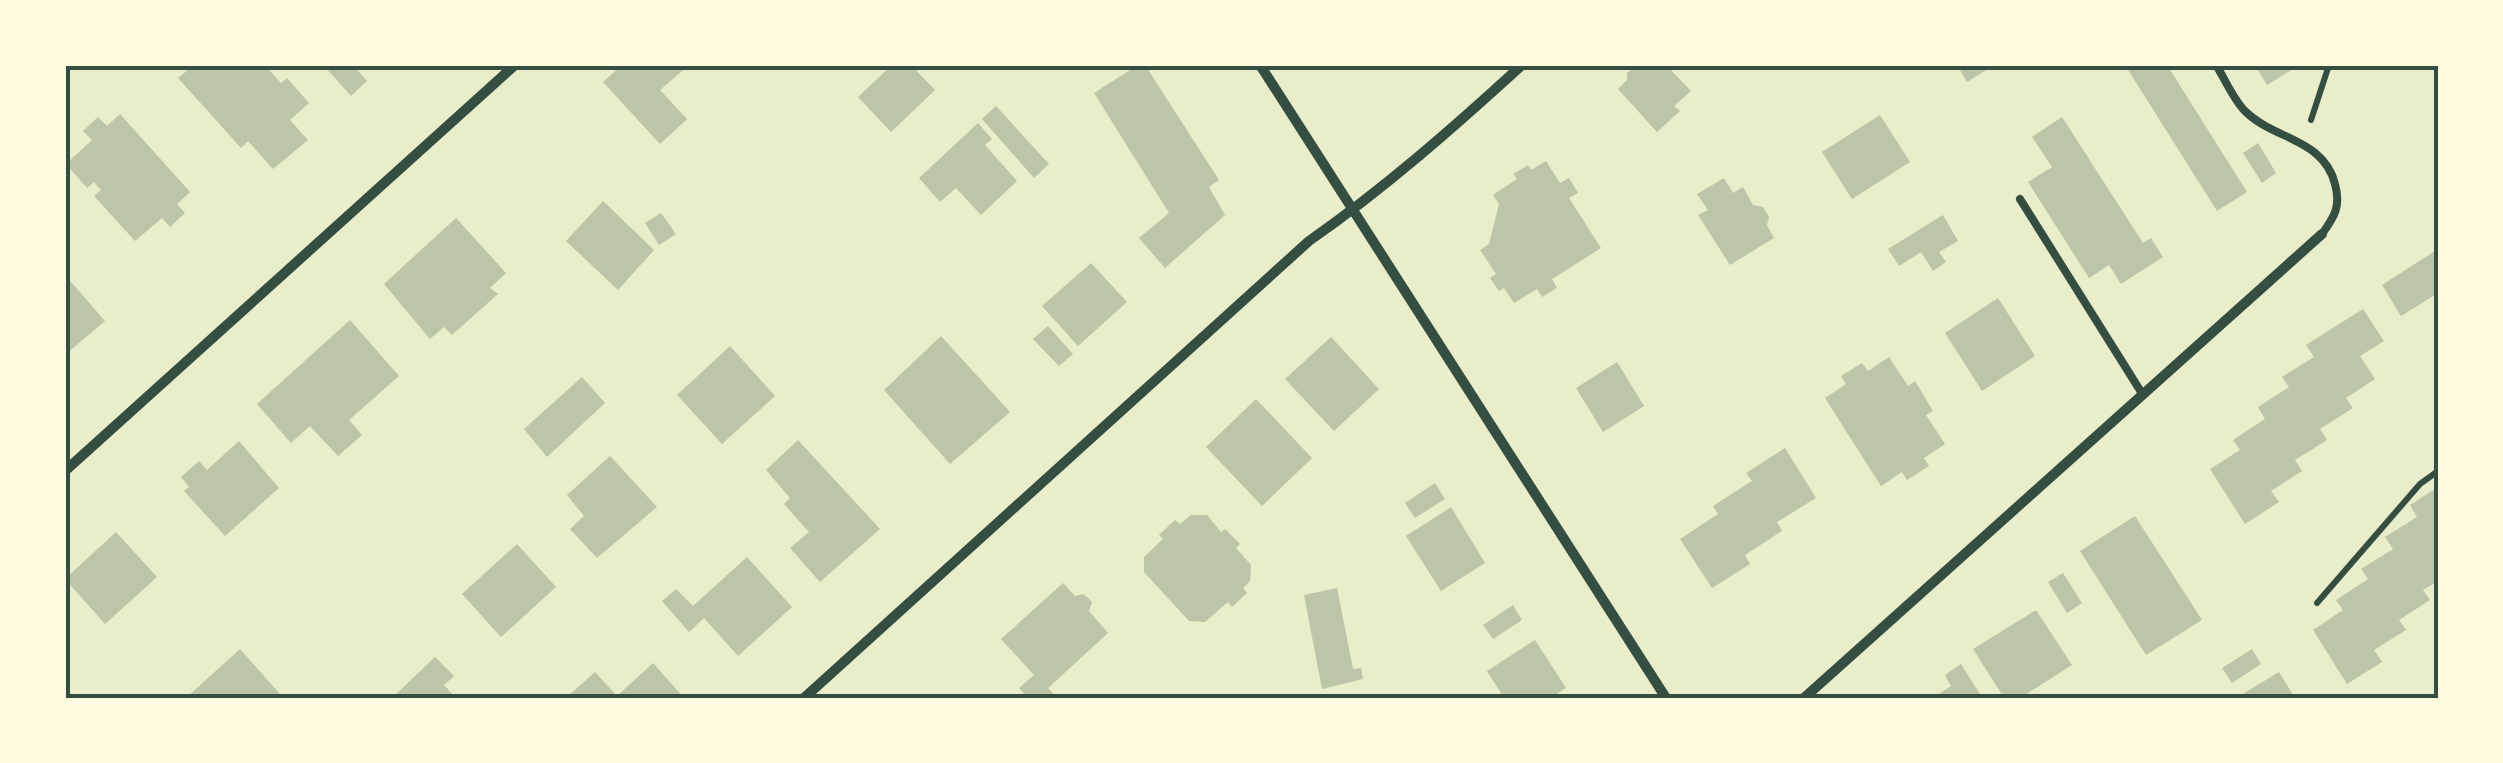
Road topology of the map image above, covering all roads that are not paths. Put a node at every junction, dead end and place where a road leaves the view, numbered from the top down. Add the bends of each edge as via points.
1 (515, 65) edge
2 (1260, 65) edge
3 (1522, 65) edge
4 (2216, 65) edge
5 (2020, 199) dead end
6 (1353, 210) junction
7 (2322, 234) joint
8 (2143, 395) junction
9 (65, 472) edge
10 (804, 698) edge
11 (1666, 698) edge
12 (1804, 698) edge

1 - 9 street
2 - 6 street
3 - 6 street
4 - 7 lane via 2246,112 2320,153 2338,196 2338,212
5 - 8 lane
6 - 10 street via 1310,241
6 - 11 street
7 - 8 street
8 - 12 street

